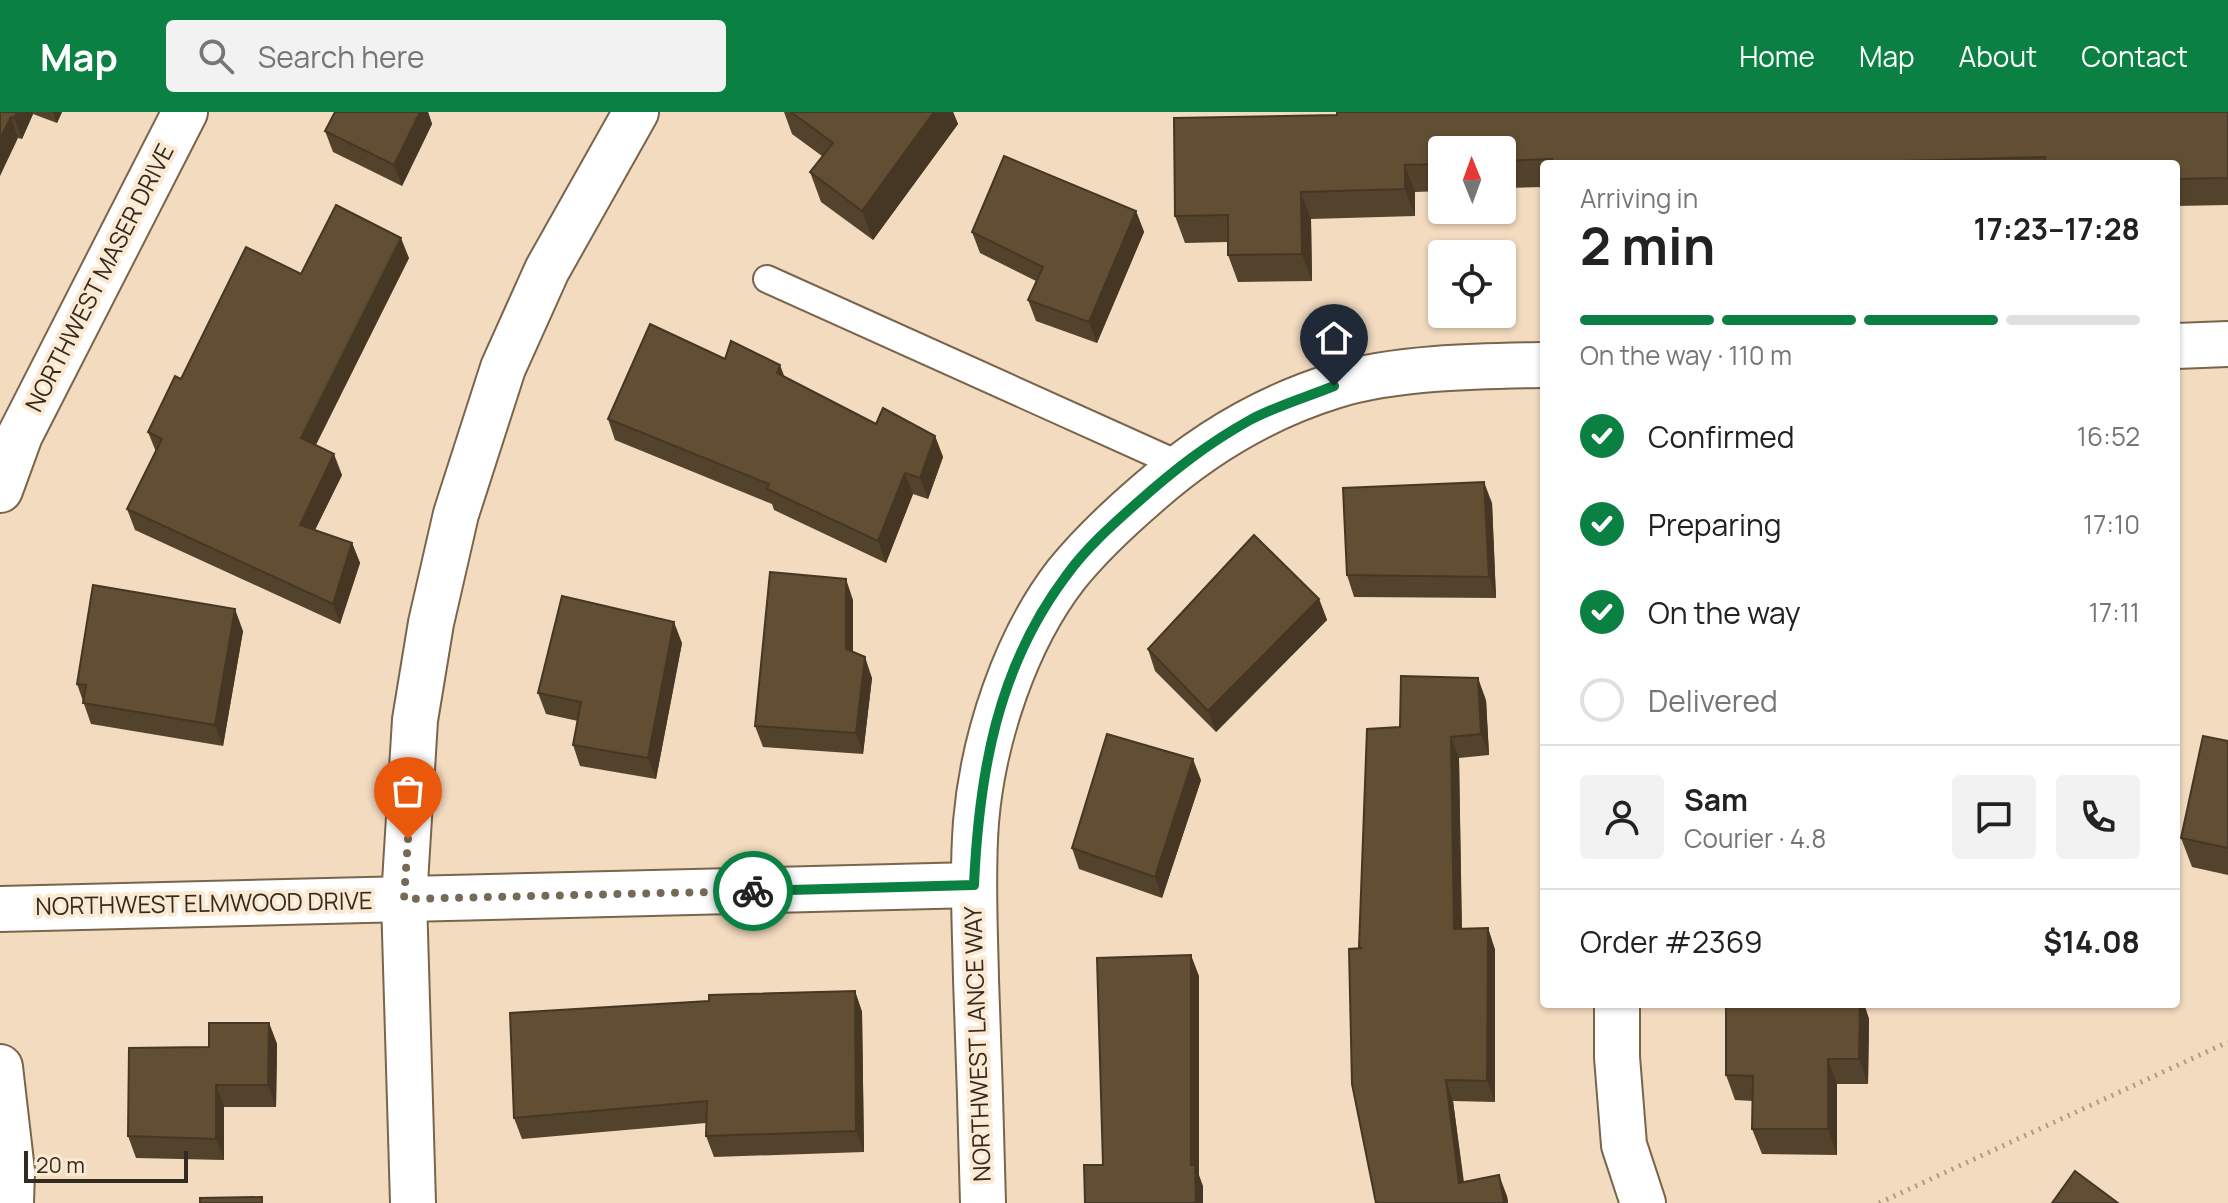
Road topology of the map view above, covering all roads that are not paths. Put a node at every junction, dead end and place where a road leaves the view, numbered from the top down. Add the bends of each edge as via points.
1 (185, 112) edge
2 (636, 112) edge
3 (767, 279) dead end
4 (2228, 344) edge
5 (2180, 346) edge
6 (1540, 365) edge
7 (1180, 465) junction
8 (0, 490) edge
9 (974, 885) junction
10 (404, 899) junction
11 (0, 909) edge
12 (1617, 1008) edge
13 (0, 1067) edge
14 (11, 1203) edge
15 (413, 1203) edge
16 (983, 1203) edge
17 (1643, 1203) edge

1 - 8 street, NORTHWEST MASER DRIVE via 20,435
2 - 10 street via 547,270 503,368 456,514 415,720
3 - 7 lane
4 - 5 street
6 - 7 street via 1387,375 1334,386 1252,419
7 - 9 street via 1103,533 1035,623 1004,694 986,757 976,820
9 - 10 street, NORTHWEST ELMWOOD DRIVE
9 - 16 street, NORTHWEST LANCE WAY
10 - 11 street, NORTHWEST ELMWOOD DRIVE
10 - 15 street
12 - 17 street via 1624,1145
13 - 14 street

